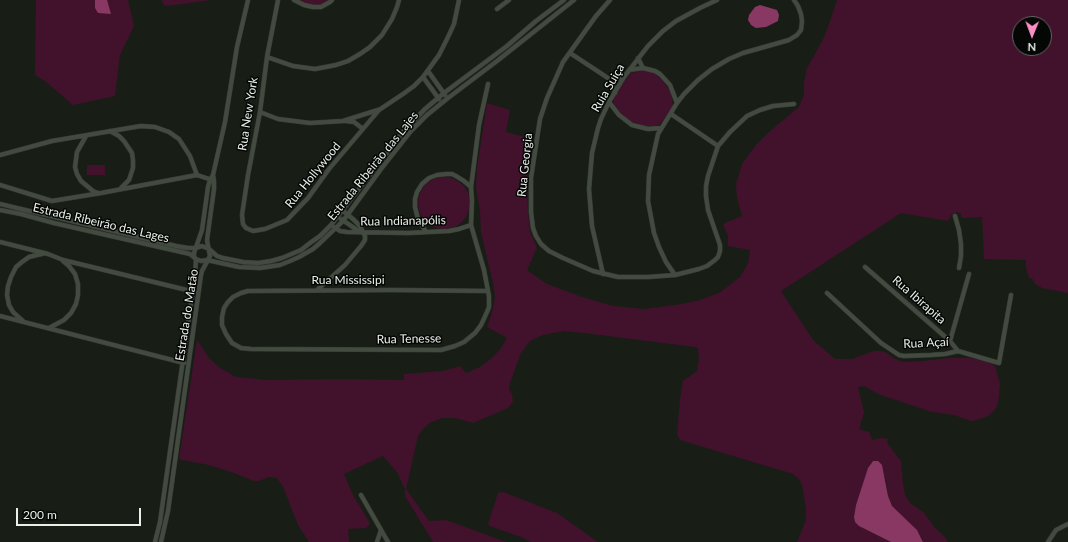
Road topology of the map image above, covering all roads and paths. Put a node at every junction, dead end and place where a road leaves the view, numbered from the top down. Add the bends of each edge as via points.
1 (248, 0) edge
2 (279, 0) edge
3 (295, 0) edge
4 (332, 0) edge
5 (399, 0) edge
6 (459, 0) edge
7 (509, 0) edge
8 (564, 0) edge
9 (574, 0) edge
10 (610, 0) edge
11 (716, 0) edge
12 (794, 0) edge
13 (497, 9) dead end
14 (570, 53) junction
15 (267, 58) junction
16 (638, 58) junction
17 (643, 68) junction
18 (629, 70) junction
19 (428, 71) junction
20 (423, 77) junction
21 (624, 77) junction
22 (611, 80) junction
23 (488, 84) dead end
24 (615, 92) junction
25 (444, 93) junction
26 (438, 98) junction
27 (448, 98) junction
28 (609, 102) junction
29 (442, 103) junction
30 (677, 103) junction
31 (794, 104) dead end
32 (379, 110) junction
33 (260, 112) junction
34 (671, 114) junction
35 (343, 121) junction
36 (661, 128) junction
37 (363, 129) junction
38 (110, 131) junction
39 (86, 136) junction
40 (718, 146) junction
41 (0, 155) edge
42 (197, 175) junction
43 (212, 180) junction
44 (0, 185) edge
45 (470, 187) junction
46 (120, 190) junction
47 (101, 193) junction
48 (0, 204) edge
49 (0, 210) edge
50 (342, 210) junction
51 (348, 214) junction
52 (955, 216) dead end
53 (337, 217) junction
54 (343, 221) junction
55 (331, 224) junction
56 (471, 225) junction
57 (335, 228) junction
58 (249, 230) joint
59 (426, 232) junction
60 (362, 233) junction
61 (0, 242) edge
62 (196, 248) junction
63 (209, 249) junction
64 (48, 254) junction
65 (196, 259) junction
66 (63, 260) junction
67 (207, 260) junction
68 (865, 267) dead end
69 (959, 268) dead end
70 (603, 274) junction
71 (969, 274) dead end
72 (675, 275) junction
73 (316, 290) junction
74 (488, 291) junction
75 (193, 292) junction
76 (199, 293) junction
77 (827, 293) dead end
78 (1012, 295) dead end
79 (0, 316) edge
80 (222, 317) joint
81 (28, 324) junction
82 (49, 328) junction
83 (950, 342) junction
84 (958, 351) junction
85 (182, 362) junction
86 (188, 364) junction
87 (361, 495) dead end
88 (1068, 524) edge
89 (381, 530) junction
90 (155, 542) edge
91 (161, 542) edge
92 (377, 542) edge
93 (388, 542) edge
94 (1048, 542) edge

1 - 43 street
2 - 15 street, Rua New York
3 - 4 street via 313,7 321,7
5 - 15 street via 392,19 382,35 348,62 315,69
6 - 19 street, Rua Hollywood via 454,24
7 - 13 street
8 - 25 street, Estrada Ribeirão das Lajes
9 - 27 street, Estrada Ribeirão das Lajes
10 - 14 street, Rua Georgia
11 - 16 street, Ruia Suiça via 663,31
12 - 30 street via 802,21 801,30 794,37 743,52 729,59 698,80
14 - 22 street
14 - 70 street, Rua Georgia via 547,98 540,120 531,178 533,228 541,244 549,251 579,266
15 - 33 street, Rua New York
16 - 17 street
16 - 18 street, Ruia Suiça
17 - 18 street
17 - 30 street via 660,74 666,80
18 - 21 street, Ruia Suiça
19 - 20 street, Rua Hollywood
19 - 25 street
20 - 26 street
20 - 32 street, Rua Hollywood
21 - 22 street
21 - 24 street, Ruia Suiça
22 - 24 street
23 - 45 street, Rua Tenesse
24 - 28 street, Ruia Suiça
25 - 26 street, Estrada Ribeirão das Lajes
25 - 27 street
26 - 29 street
26 - 50 street, Estrada Ribeirão das Lajes via 402,132
27 - 29 street, Estrada Ribeirão das Lajes
28 - 36 street via 619,115 632,125 648,129
28 - 70 street, Ruia Suiça via 595,139 588,190 592,226
29 - 51 street, Estrada Ribeirão das Lajes via 412,132
30 - 34 street
31 - 40 street, Rua Georgia via 773,106 748,116
32 - 35 street, Rua Hollywood
32 - 37 street, Rua Hollywood
33 - 35 street, Rua Hollywood via 278,119 310,123
33 - 58 street, Rua New York via 242,215 243,224
34 - 36 street
34 - 40 street
35 - 37 street via 354,122
36 - 72 street via 649,175 648,201 659,247
37 - 58 street, Rua Hollywood via 308,198 287,220 265,229
38 - 39 street
38 - 42 street via 141,126 169,132 179,139 185,148
38 - 46 street via 124,140 132,153 133,168 129,180
39 - 41 street via 52,141
39 - 47 street via 77,152 75,167 86,187
40 - 72 street, Rua Georgia via 708,176 706,196 720,251 715,260 707,266
42 - 43 street
42 - 46 street
43 - 62 street
43 - 63 street, Estrada do Matão via 213,200 207,234
44 - 47 street via 52,201
45 - 56 street, Rua Tenesse
45 - 59 street via 452,174 437,175 422,184 414,199 418,218
46 - 47 street
48 - 62 street via 176,246
49 - 65 street, Estrada Ribeirão das Lages via 190,254
50 - 51 street
50 - 53 street, Estrada Ribeirão das Lajes
51 - 54 street, Estrada Ribeirão das Lajes
51 - 60 street via 360,226
52 - 69 street via 961,244
53 - 54 street
53 - 55 street, Estrada Ribeirão das Lajes
54 - 57 street, Estrada Ribeirão das Lajes
54 - 60 street
55 - 57 street
55 - 63 street, Estrada Ribeirão das Lajes via 301,250 271,261 243,262 217,256
56 - 59 street, Rua Indianapólis via 454,230
56 - 74 street, Rua Tenesse
57 - 60 street, Rua Indianapólis
57 - 67 street, Estrada Ribeirão das Lajes via 313,249 280,265 260,268 239,267
59 - 60 street, Rua Indianapólis
60 - 73 street via 365,240 361,246 345,265
61 - 64 street
62 - 63 street via 202,246
62 - 65 street
63 - 67 street, Estrada do Matão via 210,256
64 - 66 street
64 - 81 street via 37,254 22,262 10,277 7,295 9,304 17,316
65 - 67 street
65 - 75 street, Estrada do Matão
66 - 75 street
66 - 82 street via 74,274 78,284 78,295 71,313
67 - 76 street, Estrada do Matão via 202,271
68 - 83 street, Rua Ibirapita
70 - 72 street, Rua Georgia via 636,278
71 - 83 street
73 - 74 street, Rua Mississipi
73 - 80 street, Rua Mississipi via 240,293 228,302
74 - 80 street, Rua Tenesse via 487,312 475,333 460,344 441,350 251,350 232,343 222,325
75 - 76 street
75 - 85 street, Estrada do Matão
76 - 86 street, Estrada do Matão
77 - 84 street, Rua Açaí via 881,344 899,355 931,355
78 - 84 street, Rua Açaí via 999,363
79 - 81 street
81 - 82 street
82 - 85 street
83 - 84 street, Rua Ibirapita
85 - 86 street
85 - 90 street, Estrada do Matão
86 - 91 street, Estrada do Matão via 168,511
87 - 89 street
88 - 94 street via 1056,530
89 - 92 street
89 - 93 street

